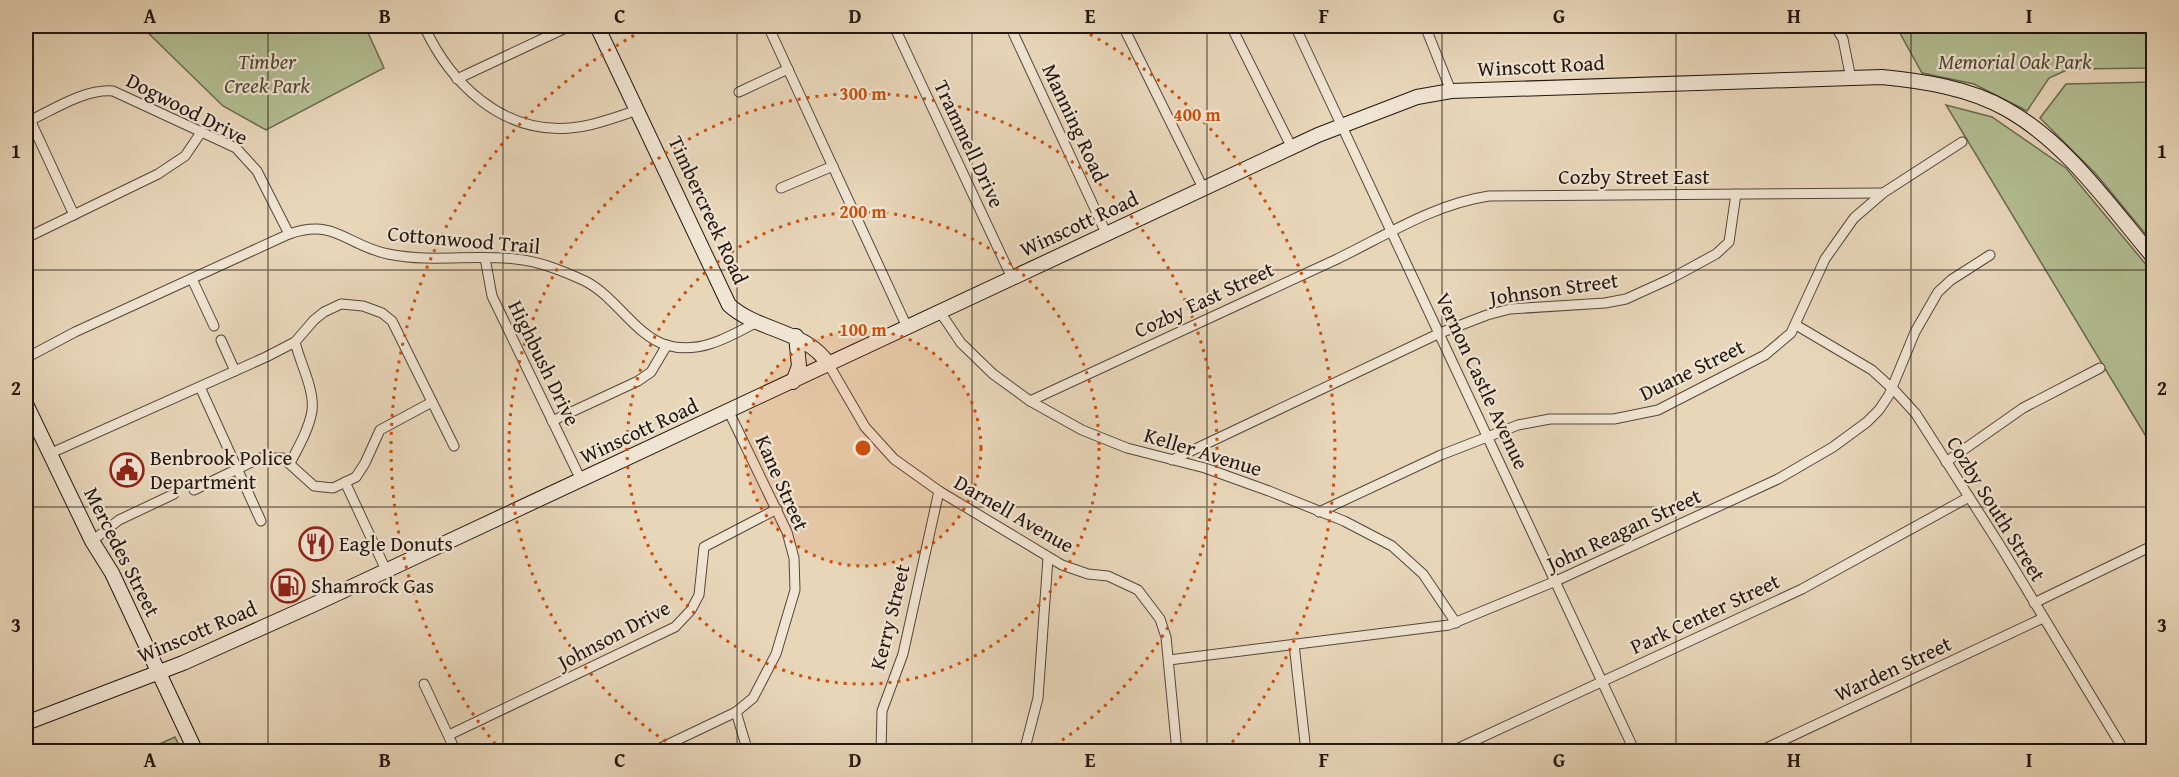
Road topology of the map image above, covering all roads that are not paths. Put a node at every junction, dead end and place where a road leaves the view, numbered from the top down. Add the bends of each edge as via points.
1 (424, 26) edge
2 (570, 26) edge
3 (597, 26) edge
4 (768, 26) edge
5 (894, 26) edge
6 (1010, 26) edge
7 (1123, 26) edge
8 (1231, 26) edge
9 (1295, 26) edge
10 (1446, 26) edge
11 (1835, 26) edge
12 (1426, 27) edge
13 (788, 69) junction
14 (457, 79) junction
15 (1851, 79) junction
16 (1451, 91) junction
17 (739, 92) dead end
18 (638, 110) junction
19 (26, 111) edge
20 (31, 120) junction
21 (1342, 125) junction
22 (202, 131) junction
23 (1962, 142) dead end
24 (1292, 148) junction
25 (833, 166) junction
26 (781, 189) dead end
27 (1204, 190) junction
28 (1883, 193) junction
29 (1736, 194) junction
30 (74, 215) junction
31 (1392, 232) junction
32 (289, 234) junction
33 (1107, 235) junction
34 (26, 238) edge
35 (1990, 255) dead end
36 (485, 258) junction
37 (2154, 258) edge
38 (1012, 278) junction
39 (192, 279) junction
40 (940, 312) junction
41 (757, 322) junction
42 (1796, 325) junction
43 (214, 326) dead end
44 (907, 327) junction
45 (1440, 333) junction
46 (796, 336) junction
47 (221, 340) dead end
48 (295, 342) junction
49 (667, 345) junction
50 (26, 358) edge
51 (829, 365) junction
52 (2100, 368) dead end
53 (235, 371) junction
54 (793, 382) junction
55 (200, 387) junction
56 (1892, 387) junction
57 (1030, 401) junction
58 (432, 402) junction
59 (26, 404) edge
60 (729, 412) junction
61 (552, 421) junction
62 (1488, 435) junction
63 (454, 446) dead end
64 (49, 454) junction
65 (1172, 460) junction
66 (1946, 462) junction
67 (290, 464) junction
68 (237, 468) junction
69 (581, 480) junction
70 (345, 482) junction
71 (194, 490) dead end
72 (939, 491) junction
73 (174, 494) dead end
74 (1969, 497) junction
75 (777, 509) junction
76 (1319, 512) junction
77 (261, 521) dead end
78 (92, 541) junction
79 (2154, 545) edge
80 (1048, 558) junction
81 (386, 570) junction
82 (1556, 581) junction
83 (2034, 603) junction
84 (2043, 618) junction
85 (1456, 623) junction
86 (1294, 644) junction
87 (1169, 660) junction
88 (159, 672) junction
89 (1602, 681) junction
90 (424, 684) dead end
91 (736, 712) junction
92 (26, 723) edge
93 (448, 735) junction
94 (2154, 748) edge
95 (1176, 751) edge
96 (196, 752) edge
97 (456, 752) edge
98 (651, 752) edge
99 (748, 752) edge
100 (881, 752) edge
101 (1024, 752) edge
102 (1306, 752) edge
103 (1450, 752) edge
104 (1635, 752) edge
105 (1758, 752) edge
106 (2125, 752) edge
107 (2146, 752) edge

1 - 14 street
2 - 14 street
3 - 18 main road, Timbercreek Road
4 - 13 street
5 - 38 street, Trammell Drive
6 - 33 street, Manning Road
7 - 27 street
8 - 24 street
9 - 21 street, Vernon Castle Avenue
10 - 12 street
11 - 15 street via 1843,39
12 - 16 street
13 - 17 street
13 - 25 street
14 - 18 street via 502,114 555,128 582,127
15 - 16 main road, Winscott Road
15 - 37 main road, Winscott Road via 1916,81 1951,88 2003,107 2053,143
16 - 21 main road, Winscott Road via 1417,97
18 - 41 main road, Timbercreek Road via 721,292 742,316
19 - 20 street
20 - 22 street, Dogwood Drive via 102,90 113,91
20 - 30 street
21 - 24 main road, Winscott Road
21 - 31 street, Vernon Castle Avenue
22 - 30 street via 176,162
22 - 32 street, Dogwood Drive via 244,155 257,171
23 - 28 street, Duane Street
24 - 27 main road, Winscott Road
25 - 26 street
25 - 44 street
27 - 33 main road, Winscott Road
28 - 29 street, Cozby Street East
28 - 42 street, Duane Street via 1840,236 1825,259
29 - 31 street, Cozby Street East via 1490,196 1457,203
29 - 45 street, Johnson Street via 1729,242 1716,254 1670,279 1626,299 1510,309
30 - 34 street
31 - 45 street, Vernon Castle Avenue
31 - 57 street, Cozby East Street
32 - 36 street, Cottonwood Trail via 322,227 385,253 449,260
32 - 39 street, Cottonwood Trail
33 - 38 main road, Winscott Road
35 - 56 street, John Reagan Street via 1938,292 1915,332
36 - 49 street, Cottonwood Trail via 538,264 586,282 607,295 647,335
36 - 61 street, Highbush Drive via 492,296
38 - 40 main road, Winscott Road
39 - 43 street
39 - 50 street, Cottonwood Trail
40 - 44 main road, Winscott Road
40 - 57 street, Keller Avenue via 976,359
41 - 46 main road, Timbercreek Road
41 - 49 street, Cottonwood Trail via 706,346
42 - 56 street, Cozby South Street via 1872,370
42 - 62 street, Duane Street via 1765,355 1658,410 1614,418 1550,419
44 - 51 main road, Winscott Road
45 - 62 street, Vernon Castle Avenue
45 - 65 street, Johnson Street
46 - 51 main road, Timbercreek Road via 820,351
46 - 54 main road via 799,366
47 - 53 street
48 - 53 street
48 - 58 street via 319,316 341,304 382,313 392,321
48 - 67 street via 312,411
49 - 61 street via 651,372 638,381
51 - 54 main road, Winscott Road
51 - 72 street, Darnell Avenue via 877,443
52 - 66 street via 2023,408
53 - 55 street
54 - 60 main road, Winscott Road
55 - 64 street
55 - 68 street
56 - 66 street, Cozby South Street via 1916,414
56 - 82 street, John Reagan Street via 1867,422 1778,479
57 - 65 street, Keller Avenue via 1082,430
58 - 63 street
58 - 70 street via 380,430 356,477
59 - 64 main road, Mercedes Street
60 - 69 main road, Winscott Road
60 - 75 street, Kane Street
61 - 69 street, Highbush Drive
62 - 76 street, Duane Street
62 - 82 street, Vernon Castle Avenue
64 - 78 main road, Mercedes Street
65 - 76 street, Keller Avenue via 1216,472
66 - 74 street, Cozby South Street
67 - 68 street via 284,458 260,458
67 - 70 street via 314,486 333,488
68 - 71 street
68 - 77 street
69 - 81 main road, Winscott Road
70 - 81 street
72 - 80 street, Darnell Avenue
72 - 100 street, Kerry Street via 903,654 882,711
73 - 78 street via 118,520
74 - 83 street, Cozby South Street
74 - 89 street, Park Center Street via 1802,589
75 - 91 street, Kane Street via 794,558 795,590 767,675 753,698
75 - 93 street, Johnson Drive via 704,547 699,595 675,627
76 - 85 street, Keller Avenue via 1373,536 1403,555 1430,583
78 - 88 main road, Mercedes Street via 112,573
79 - 83 street
80 - 87 street, Darnell Avenue via 1088,574 1126,582 1138,590 1160,619
80 - 101 street via 1038,698
81 - 88 main road, Winscott Road
82 - 85 street, John Reagan Street
82 - 89 street, Vernon Castle Avenue
83 - 84 street, Cozby South Street
84 - 105 street, Warden Street
84 - 106 street, Cozby South Street
85 - 86 street, John Reagan Street via 1426,630
86 - 87 street, John Reagan Street
86 - 102 street
87 - 95 street, Darnell Avenue
88 - 92 main road, Winscott Road
88 - 96 main road, Mercedes Street
89 - 103 street, Park Center Street
89 - 104 street, Vernon Castle Avenue
90 - 93 street
91 - 98 street, Kane Street
91 - 99 street
93 - 97 street
94 - 107 street

